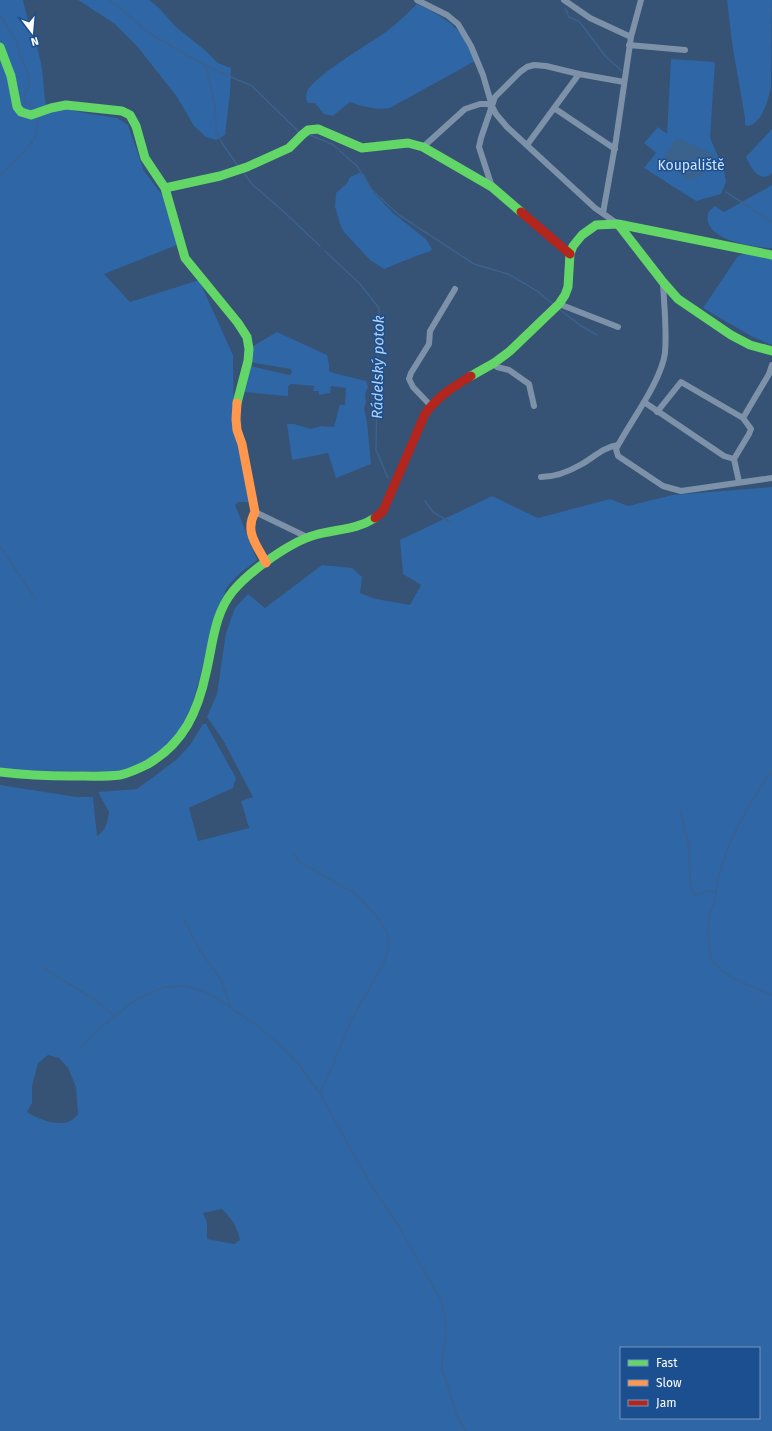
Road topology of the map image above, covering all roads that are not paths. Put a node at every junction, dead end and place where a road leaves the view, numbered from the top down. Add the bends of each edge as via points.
1 (417, 0) edge
2 (564, 0) edge
3 (641, 0) edge
4 (630, 37) junction
5 (629, 45) junction
6 (0, 47) edge
7 (685, 50) dead end
8 (579, 74) junction
9 (624, 82) junction
10 (492, 106) junction
11 (554, 108) junction
12 (527, 145) junction
13 (423, 147) junction
14 (614, 149) junction
15 (492, 187) junction
16 (164, 188) junction
17 (603, 213) junction
18 (618, 224) junction
19 (570, 254) junction
20 (772, 255) edge
21 (663, 282) junction
22 (455, 289) dead end
23 (559, 304) junction
24 (618, 327) dead end
25 (772, 351) edge
26 (494, 363) junction
27 (772, 365) edge
28 (644, 402) junction
29 (431, 406) junction
30 (534, 406) dead end
31 (657, 412) junction
32 (743, 418) junction
33 (618, 444) junction
34 (734, 459) junction
35 (541, 477) dead end
36 (772, 478) edge
37 (739, 482) junction
38 (255, 512) junction
39 (307, 537) junction
40 (266, 563) junction
41 (0, 772) edge

1 - 10 street via 447,15 458,24 471,46
2 - 4 street via 590,18
3 - 4 street
4 - 5 street
5 - 7 street
5 - 9 street
6 - 16 street via 11,76 17,107 21,112 31,115 66,105 126,112 136,126 145,158
8 - 9 street
8 - 10 street via 546,66 527,67 495,97
8 - 11 street
9 - 14 street
10 - 12 street via 507,127
10 - 13 street via 480,104 465,109
10 - 15 street via 479,147
11 - 12 street
11 - 14 street
12 - 17 street
13 - 15 street
13 - 16 street via 408,143 362,148 310,128 289,148 244,169
14 - 17 street
15 - 19 street
16 - 38 street via 185,258 247,338 248,361 238,398 236,419
17 - 18 street
18 - 19 street via 596,225 582,235
18 - 20 street
18 - 21 street
19 - 23 street via 568,287
21 - 25 street via 678,299 732,335 750,345
21 - 28 street via 665,354 658,376
22 - 29 street via 430,331 429,344 409,379
23 - 24 street
23 - 26 street
26 - 29 street via 447,391
26 - 30 street via 529,384
27 - 32 street
28 - 31 street
28 - 33 street
29 - 39 street via 378,517 356,528
31 - 32 street via 681,382
31 - 34 street via 724,456
32 - 34 street via 751,429
33 - 35 street via 610,446 582,465 563,473
33 - 37 street via 618,456 671,489 681,491
34 - 37 street
36 - 37 street
38 - 39 street
38 - 40 street via 249,526 250,532
39 - 40 street
40 - 41 street via 235,589 221,608 204,684 194,714 183,735 167,752 153,762 118,775 95,777

